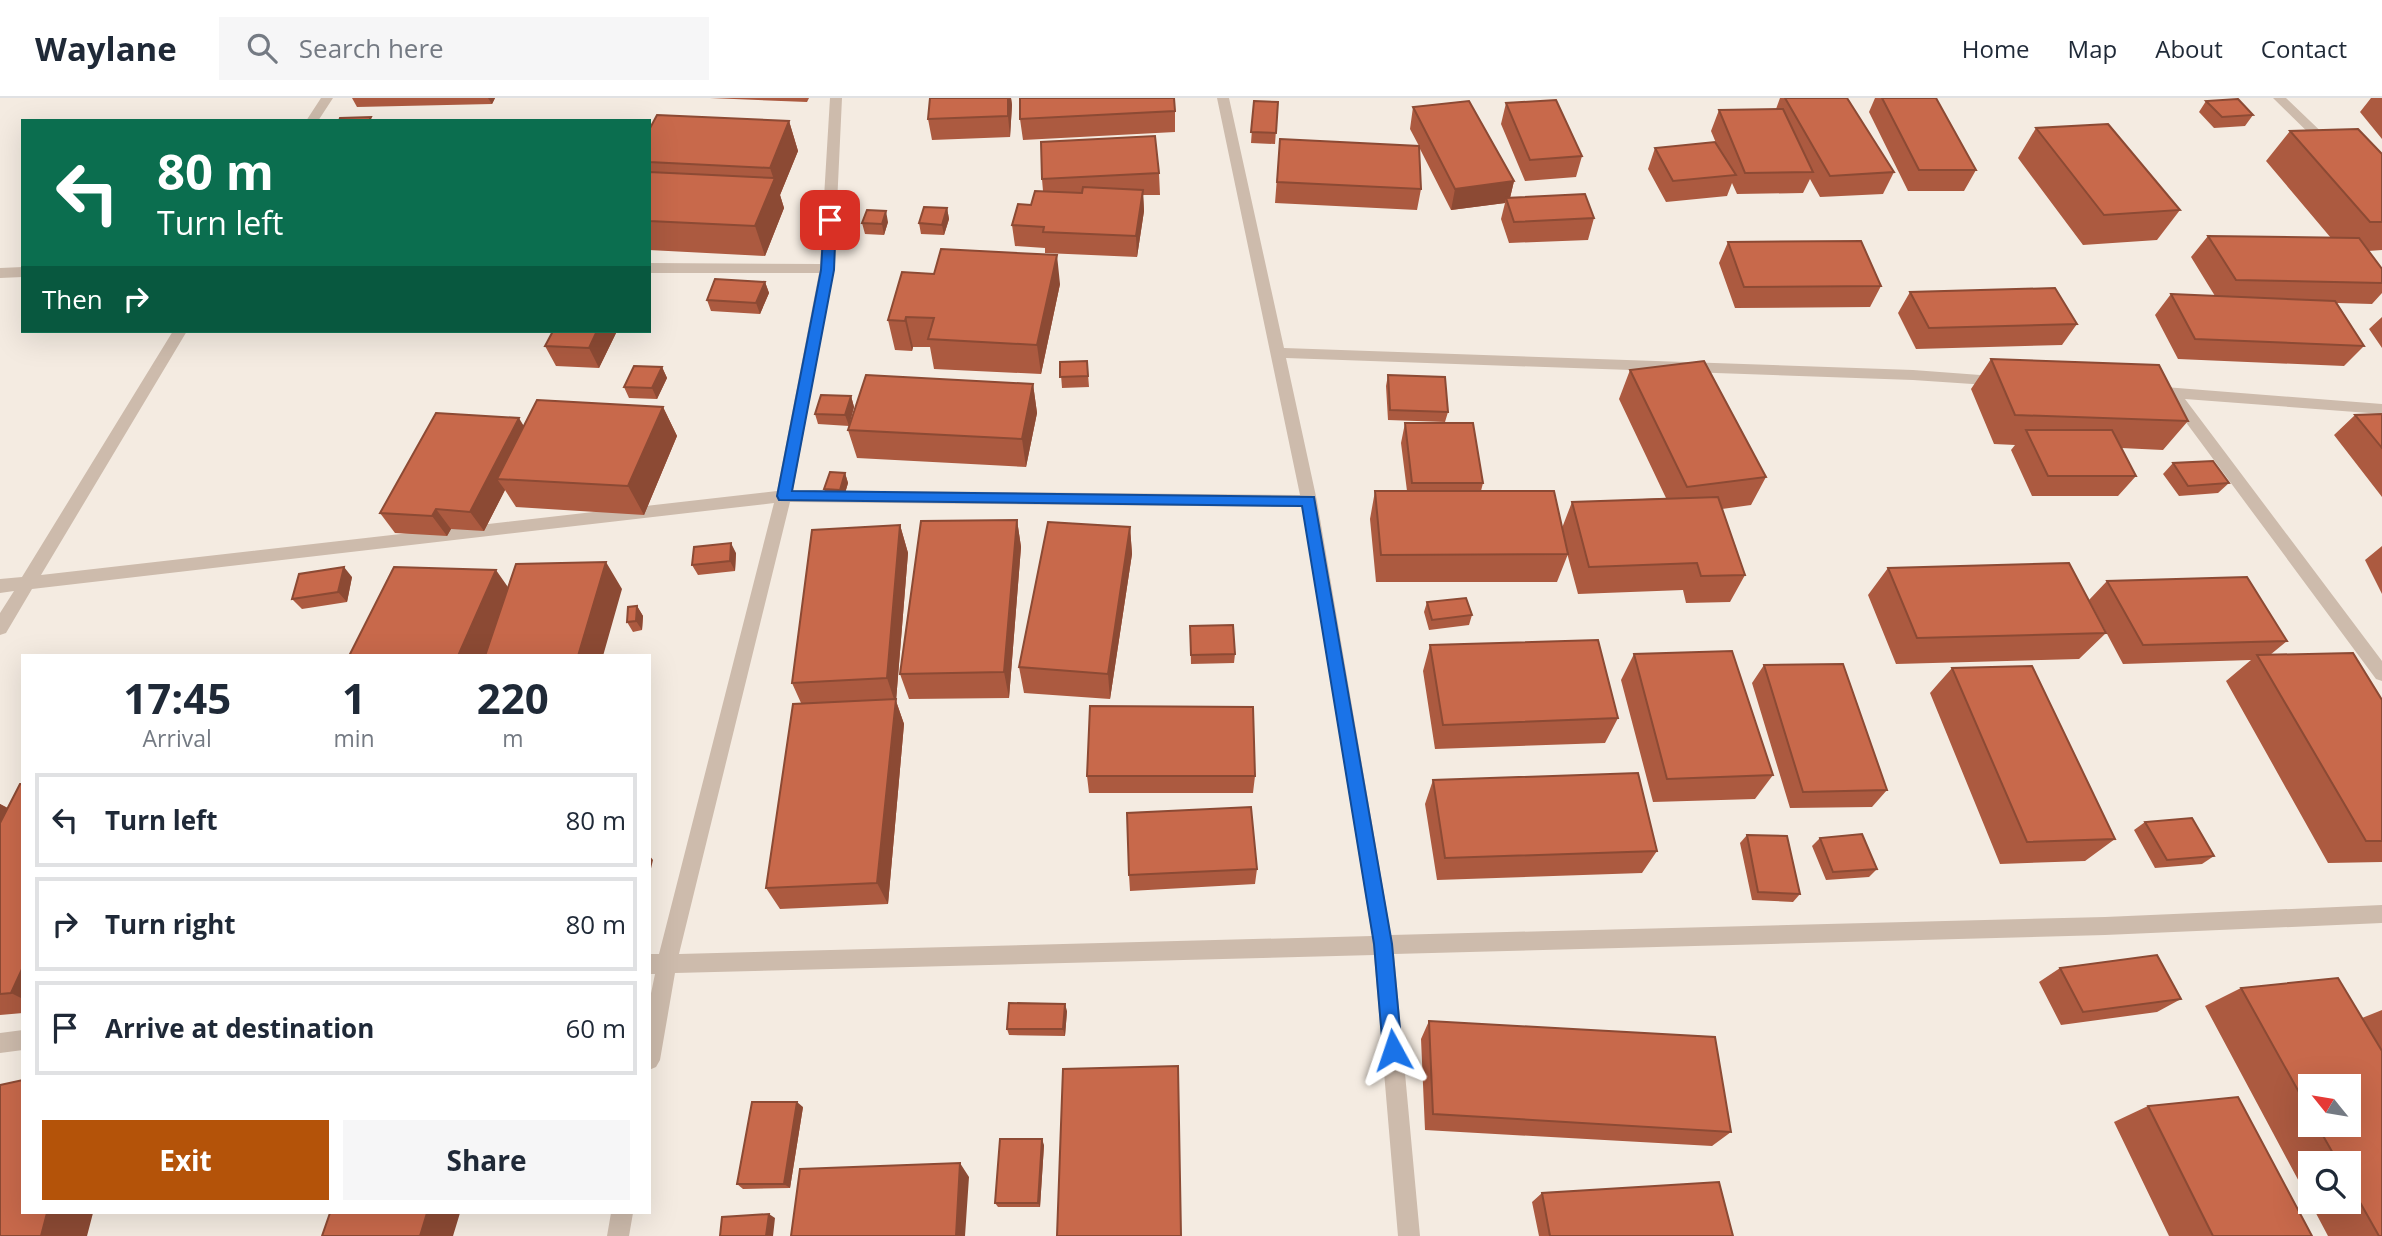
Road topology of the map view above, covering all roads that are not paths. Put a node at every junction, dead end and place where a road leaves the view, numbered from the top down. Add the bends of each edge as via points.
1 (327, 98) edge
2 (836, 98) edge
3 (1223, 98) edge
4 (2279, 98) edge
5 (313, 119) edge
6 (2335, 152) edge
7 (651, 268) edge
8 (827, 270) junction
9 (21, 272) edge
10 (0, 273) edge
11 (179, 333) edge
12 (1278, 353) junction
13 (2022, 382) edge
14 (2131, 390) edge
15 (2172, 392) junction
16 (2382, 408) edge
17 (784, 496) junction
18 (1309, 501) junction
19 (27, 582) junction
20 (0, 586) edge
21 (0, 628) edge
22 (2382, 674) edge
23 (2382, 914) edge
24 (1383, 944) junction
25 (658, 963) edge
26 (651, 1038) edge
27 (21, 1040) edge
28 (0, 1043) edge
29 (622, 1214) edge
30 (618, 1236) edge
31 (1409, 1236) edge

1 - 5 street
2 - 8 street
3 - 12 street
4 - 6 street
7 - 8 street
8 - 17 street
9 - 10 street
11 - 19 street
12 - 13 street
12 - 18 street
14 - 15 street
15 - 16 street
15 - 22 street
17 - 18 street
17 - 19 street
17 - 25 street
18 - 24 street
19 - 20 street
19 - 21 street
23 - 24 street via 2105,926
24 - 25 street
24 - 31 street
25 - 26 street
27 - 28 street
29 - 30 street

